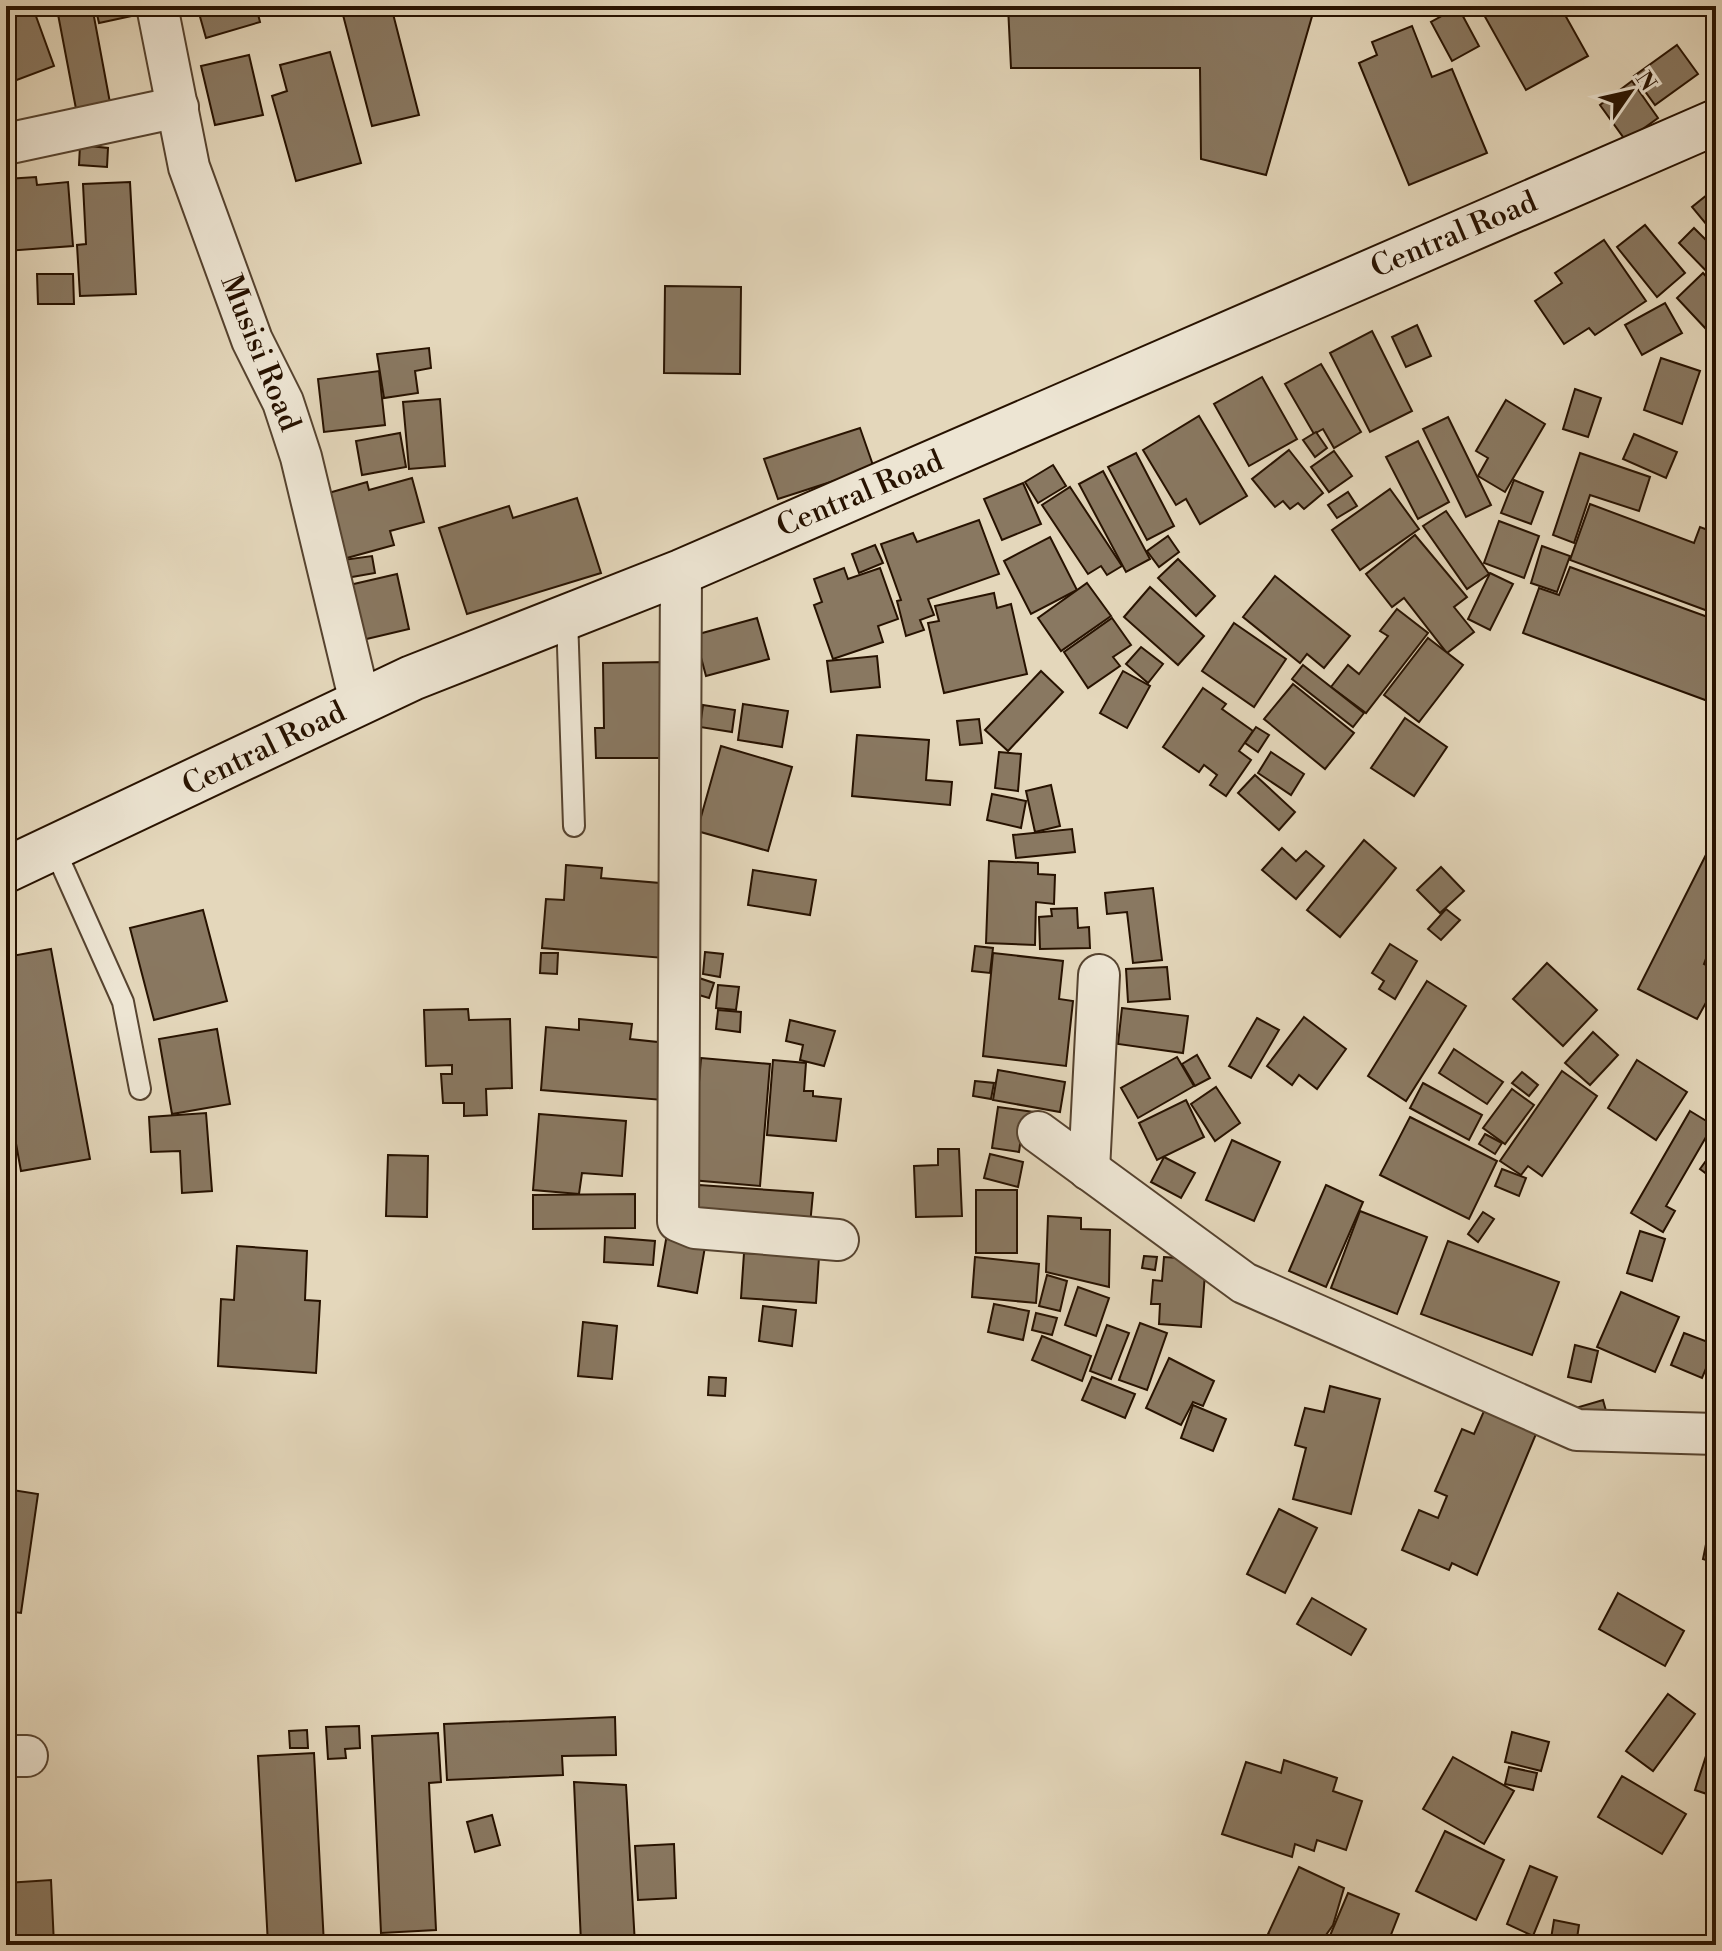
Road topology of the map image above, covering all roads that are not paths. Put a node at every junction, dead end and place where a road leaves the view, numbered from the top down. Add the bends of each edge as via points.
1 (157, 6) edge
2 (178, 107) junction
3 (1716, 122) edge
4 (6, 144) edge
5 (681, 572) junction
6 (567, 617) junction
7 (360, 702) junction
8 (574, 826) dead end
9 (54, 848) junction
10 (6, 870) edge
11 (1099, 975) dead end
12 (140, 1089) dead end
13 (1038, 1132) dead end
14 (1089, 1170) junction
15 (838, 1240) dead end
16 (1716, 1434) edge

1 - 2 street, Musisi Road
2 - 4 street
2 - 7 street, Musisi Road via 203,208 301,457
3 - 5 street, Central Road
5 - 6 street, Central Road
5 - 15 street via 678,1221 695,1228
6 - 7 street, Central Road
6 - 8 lane
7 - 9 street, Central Road
9 - 10 street, Central Road
9 - 12 lane via 123,1002
11 - 14 street
13 - 14 street
14 - 16 street via 1244,1283 1577,1430

